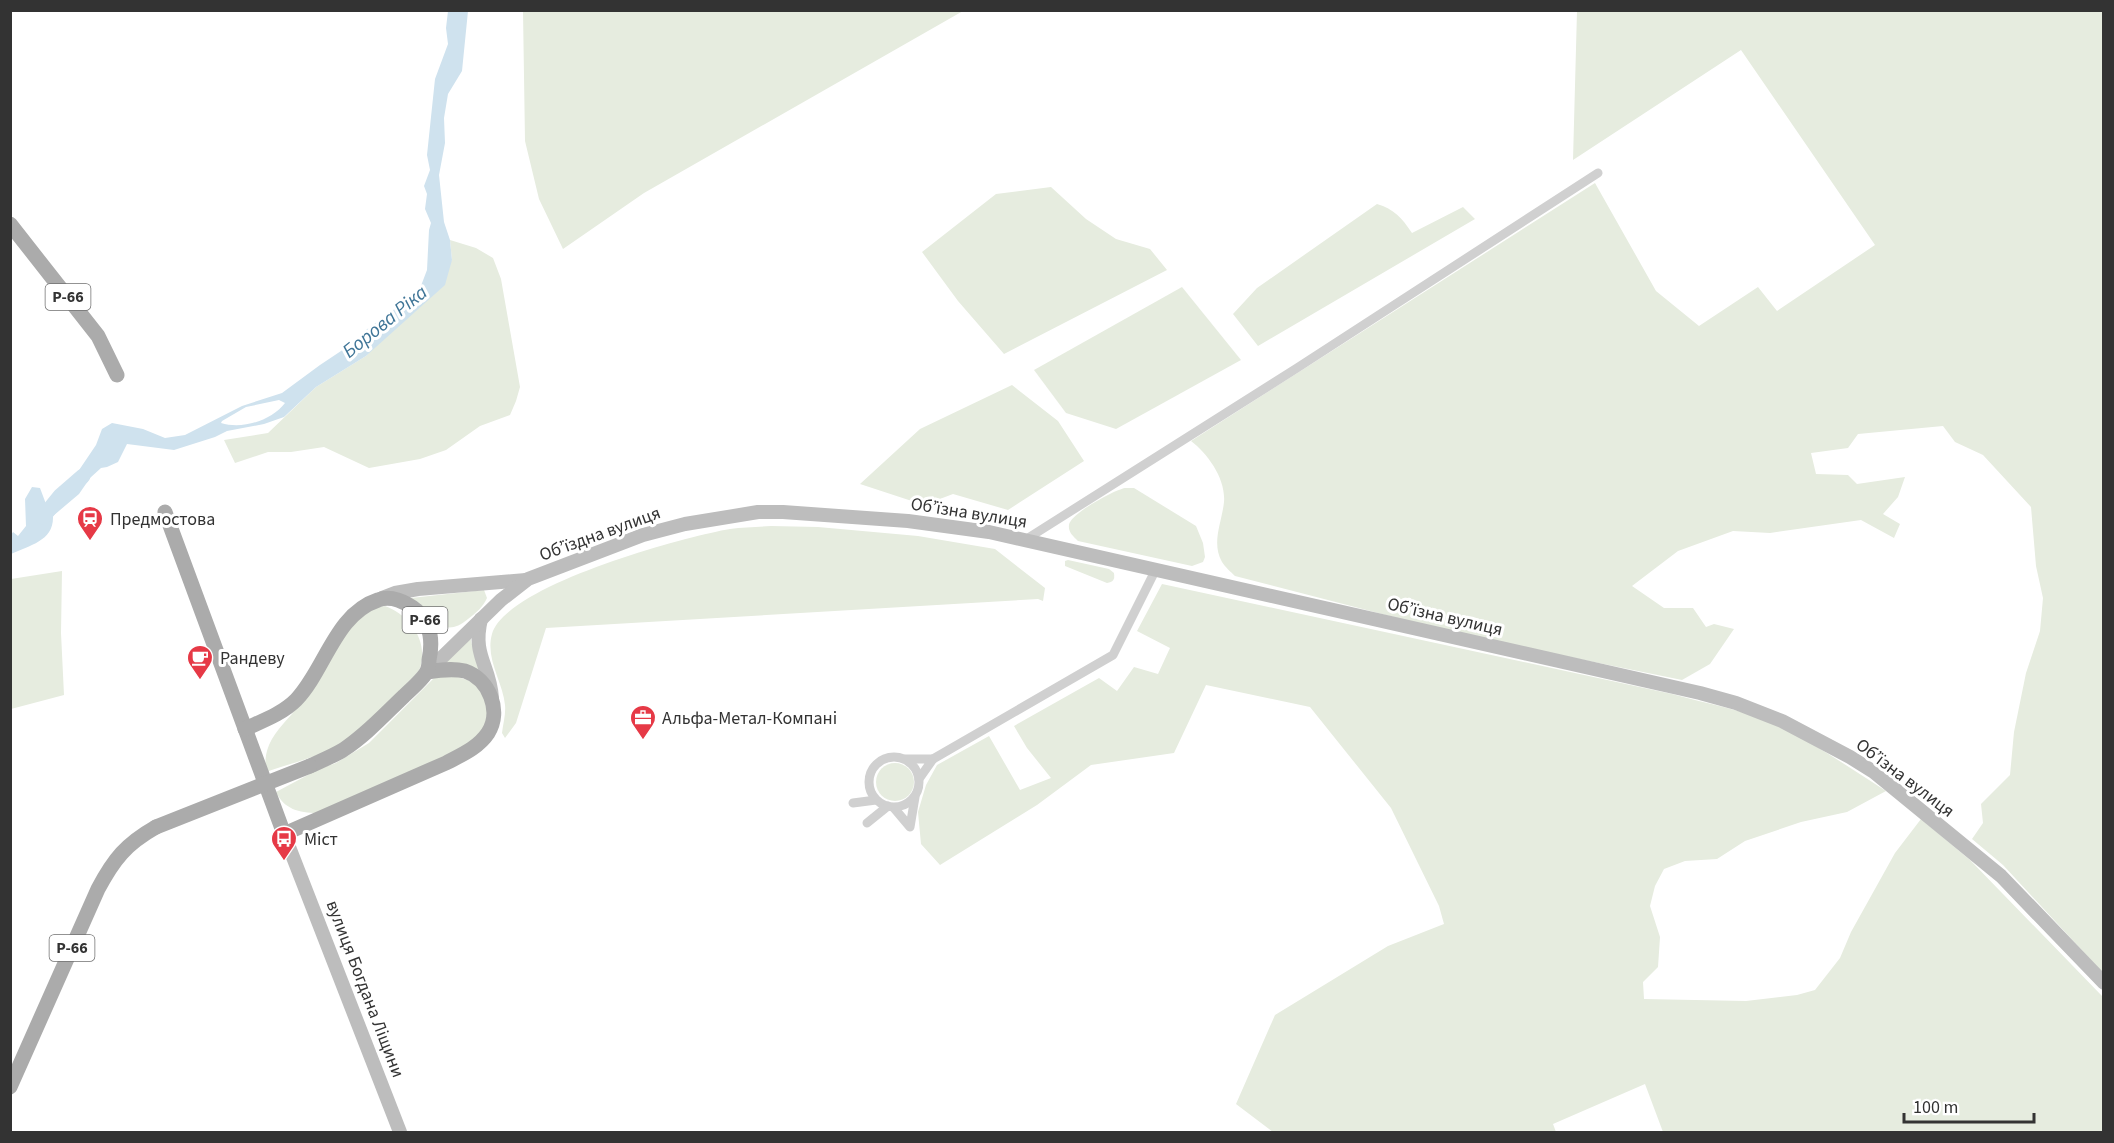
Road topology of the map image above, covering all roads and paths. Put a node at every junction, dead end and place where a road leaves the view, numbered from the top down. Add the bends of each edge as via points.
1 (1598, 173) dead end
2 (10, 224) edge
3 (117, 375) dead end
4 (165, 512) dead end
5 (685, 524) joint
6 (1025, 540) junction
7 (1156, 569) junction
8 (528, 579) junction
9 (379, 599) junction
10 (481, 619) junction
11 (427, 672) junction
12 (493, 700) junction
13 (245, 729) junction
14 (906, 759) junction
15 (933, 759) junction
16 (919, 779) junction
17 (868, 789) junction
18 (915, 796) junction
19 (885, 804) junction
20 (284, 834) junction
21 (2103, 983) edge
22 (10, 1087) edge
23 (400, 1132) edge

1 - 6 street
2 - 3 main road, Р-66 via 98,336
4 - 13 main road
5 - 6 main road, Об’їзна вулиця via 758,512 783,512 908,521
5 - 8 main road, Об’їздна вулиця via 643,535
6 - 7 main road, Об’їзна вулиця
7 - 15 street via 1113,655
7 - 21 main road, Об’їзна вулиця via 1700,693 1782,721 1851,757 1918,807 2001,876
8 - 9 main road via 418,589
8 - 10 main road
9 - 11 main road, Р-66 via 393,598 405,603 426,623 431,635
9 - 13 main road, Р-66 via 347,621 295,701
10 - 11 main road
10 - 12 main road via 478,650
11 - 12 main road via 464,671 479,680
11 - 22 main road, Р-66, bridge via 368,731 341,751 156,827 125,848 98,889
12 - 20 main road via 489,731 472,749
13 - 20 main road
14 - 15 street
14 - 16 street
14 - 17 street via 893,756 878,761 870,772
15 - 16 street
16 - 18 street
17 - 19 street
17 - 19 street via 854,802
18 - 19 street via 908,804
18 - 19 street via 910,827
20 - 23 main road, вулиця Богдана Ліщини

